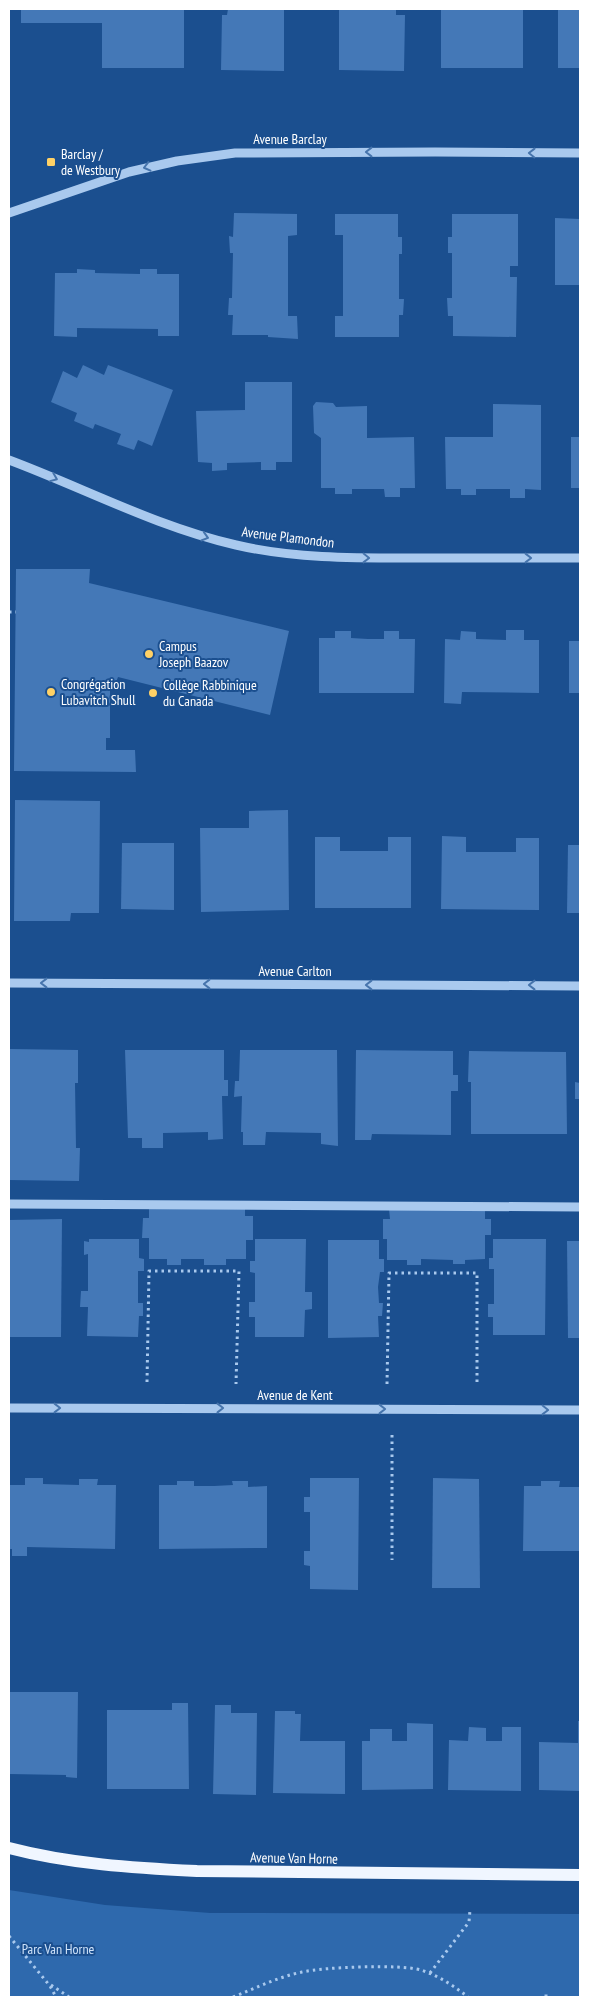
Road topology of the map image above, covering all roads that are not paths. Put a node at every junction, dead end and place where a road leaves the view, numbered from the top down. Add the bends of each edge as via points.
1 (580, 153) edge
2 (9, 213) edge
3 (9, 460) edge
4 (580, 558) edge
5 (9, 983) edge
6 (580, 986) edge
7 (9, 1204) edge
8 (580, 1207) edge
9 (9, 1408) edge
10 (580, 1410) edge
11 (9, 1848) edge
12 (580, 1875) edge

1 -> 2 street, Avenue Barclay via 235,153 129,172
3 -> 4 street, Avenue Plamondon via 194,533 258,549 358,558
6 -> 5 street, Avenue Carlton
7 - 8 street
9 -> 10 street, Avenue de Kent
11 - 12 main road, Avenue Van Horne via 85,1862 197,1872

